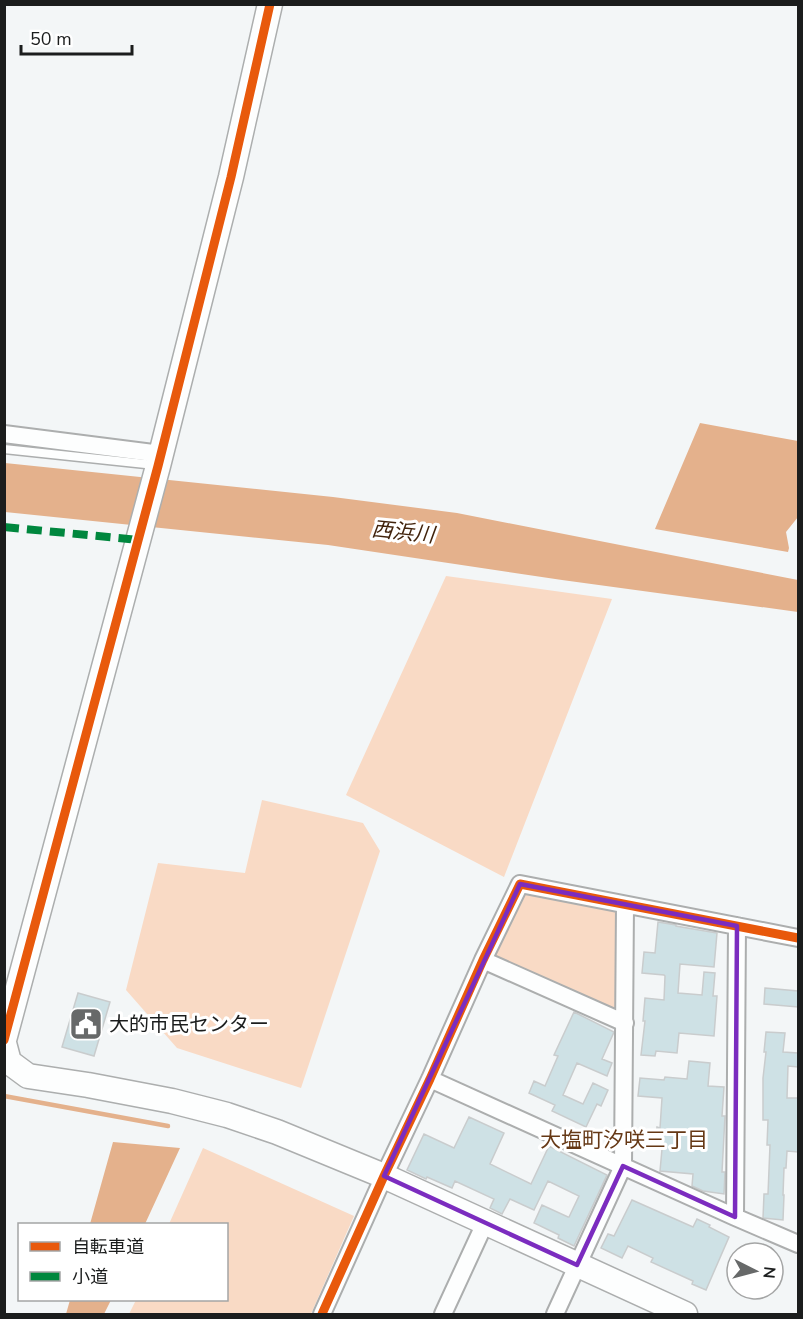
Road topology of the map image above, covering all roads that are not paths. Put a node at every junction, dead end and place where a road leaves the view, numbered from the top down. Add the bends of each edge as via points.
1 (270, 4) edge
2 (4, 434) edge
3 (4, 449) edge
4 (159, 460) junction
5 (625, 905) junction
6 (737, 926) junction
7 (798, 938) edge
8 (483, 960) junction
9 (625, 1023) junction
10 (6, 1052) edge
11 (430, 1079) junction
12 (623, 1166) junction
13 (384, 1176) junction
14 (735, 1217) junction
15 (485, 1222) junction
16 (798, 1244) edge
17 (577, 1265) junction
18 (322, 1314) edge
19 (443, 1314) edge
20 (555, 1314) edge
21 (685, 1314) edge

1 - 4 street via 231,177
2 - 4 street
3 - 4 lane
4 - 10 street
5 - 6 street
5 - 8 street via 520,884
5 - 9 street
6 - 7 street
6 - 14 street
8 - 9 street
8 - 11 street
9 - 12 street
10 - 13 street via 28,1076 172,1101 227,1115 277,1131
11 - 12 street
11 - 13 street
12 - 14 street
12 - 17 street
13 - 15 street
13 - 18 street
14 - 16 street
15 - 17 street
15 - 19 street
17 - 20 street
17 - 21 street

